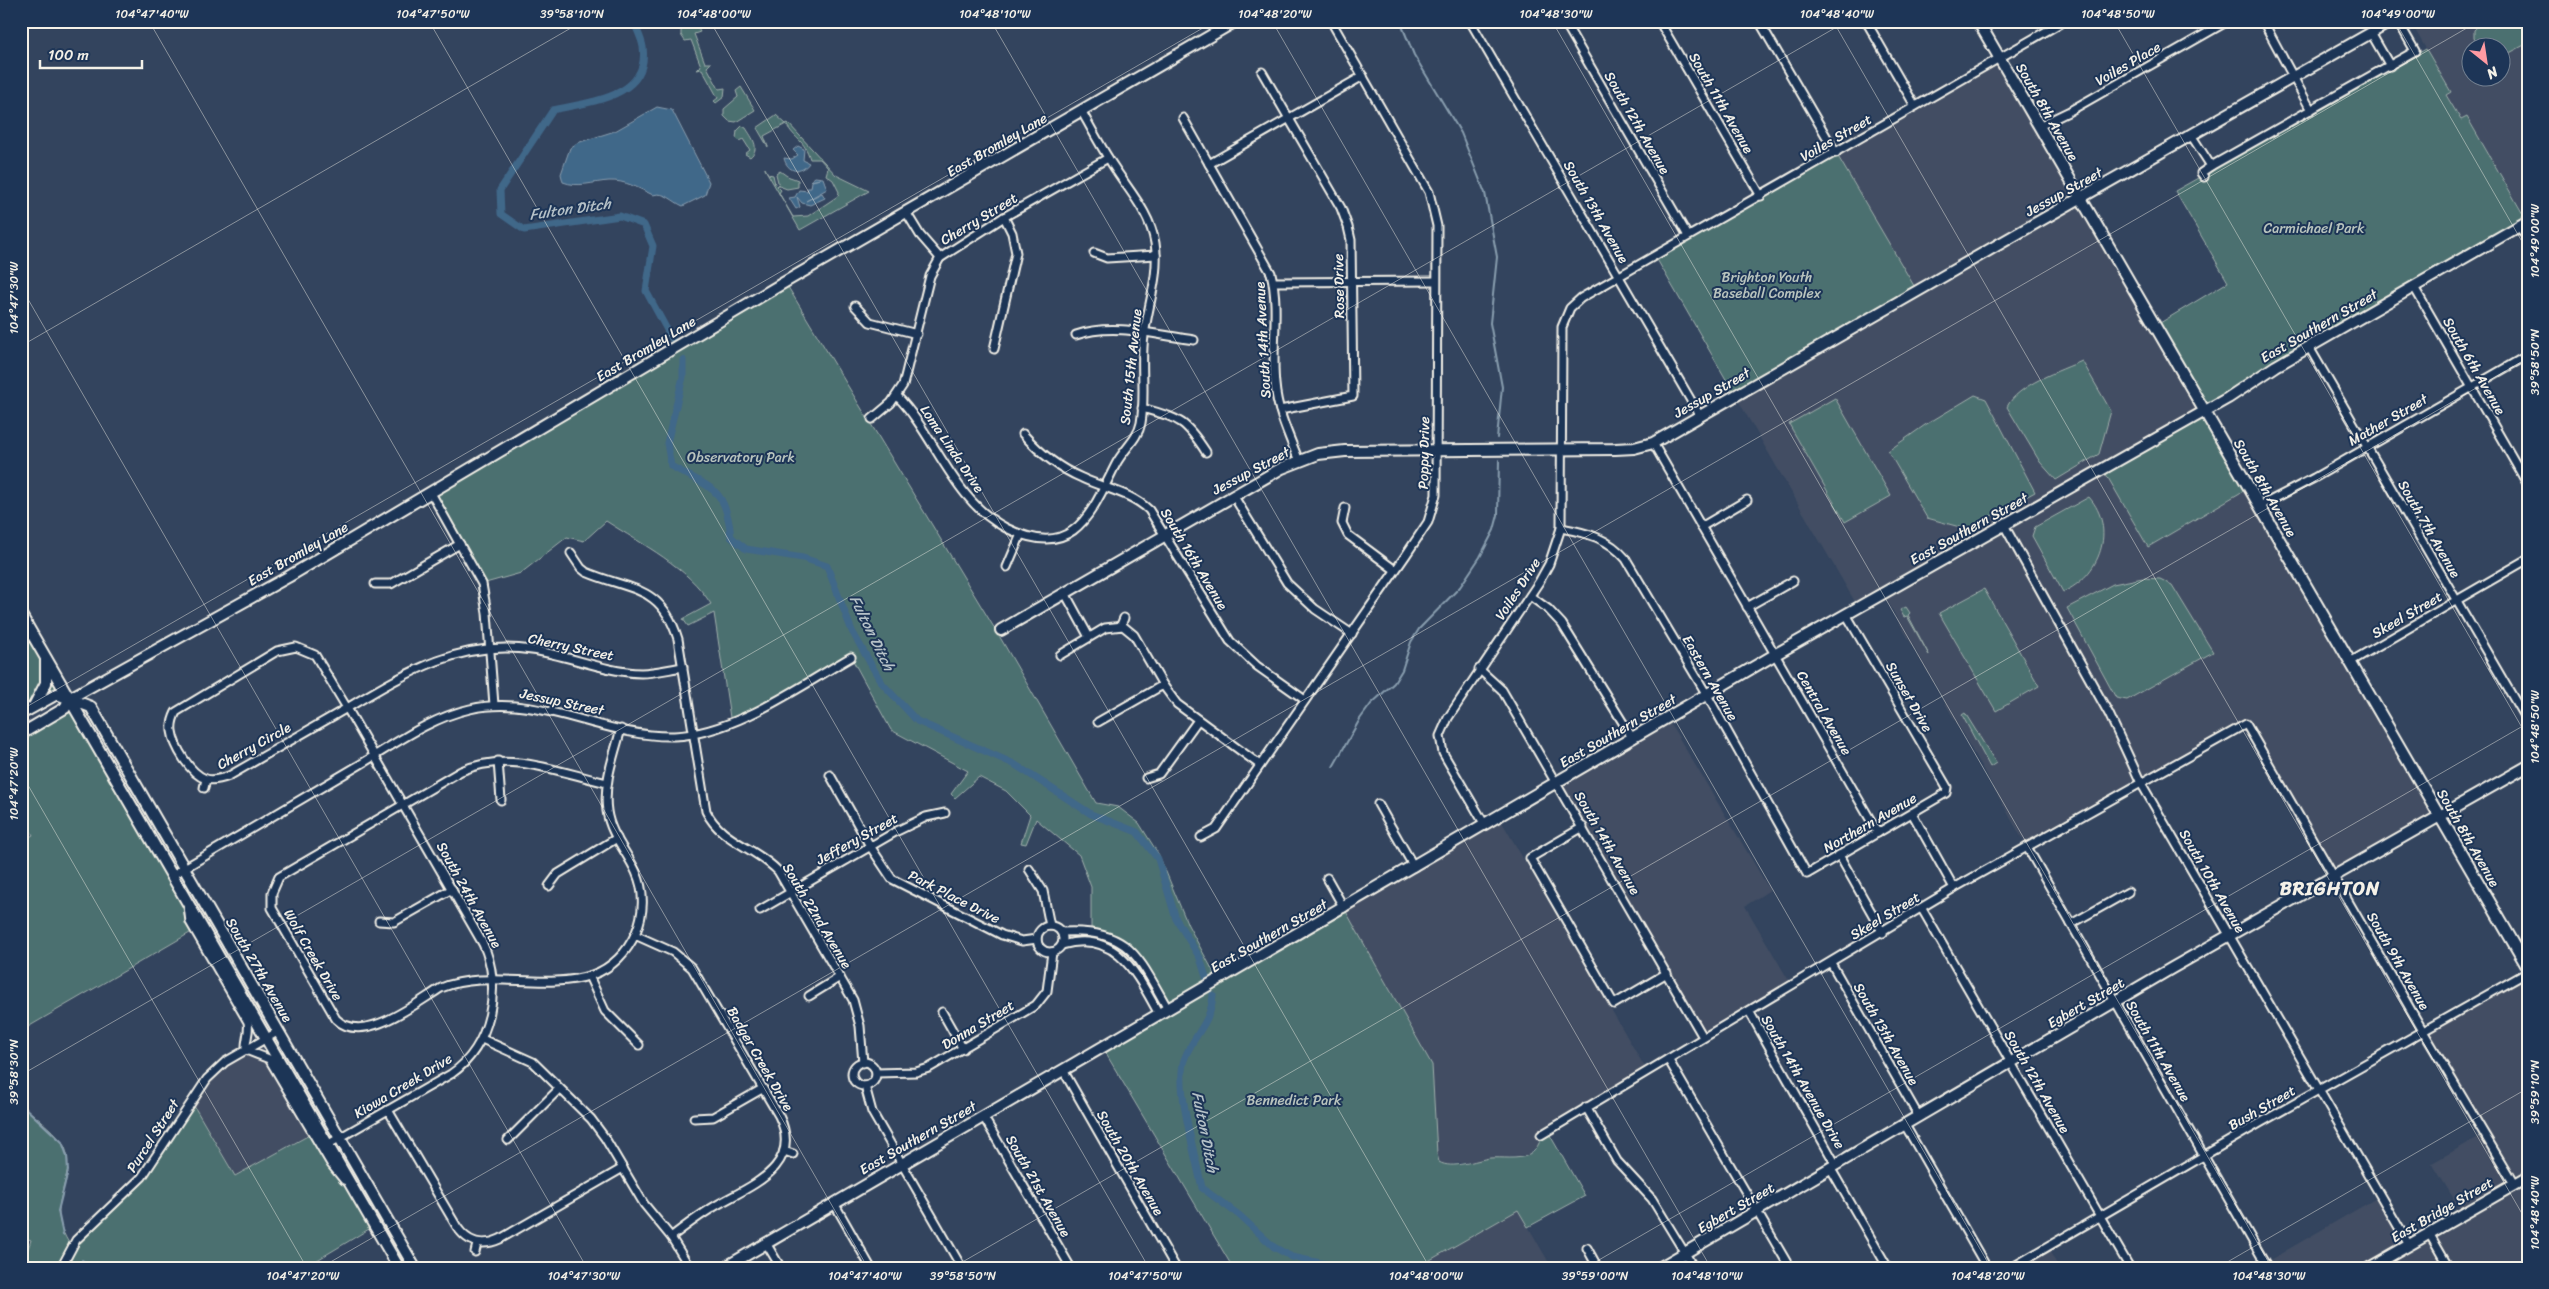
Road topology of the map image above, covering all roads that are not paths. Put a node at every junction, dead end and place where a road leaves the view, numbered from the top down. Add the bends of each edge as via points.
1 (1236, 21) edge
2 (1331, 21) edge
3 (1470, 21) edge
4 (1564, 21) edge
5 (1659, 21) edge
6 (1759, 21) edge
7 (1866, 21) edge
8 (1978, 21) edge
9 (2064, 21) edge
10 (2228, 21) edge
11 (2264, 21) edge
12 (2392, 21) edge
13 (2398, 21) edge
14 (2371, 33) junction
15 (1999, 57) junction
16 (2390, 66) junction
17 (1262, 72) dead end
18 (1363, 76) junction
19 (2293, 78) junction
20 (1915, 106) junction
21 (2314, 110) junction
22 (1082, 112) junction
23 (1183, 118) dead end
24 (1288, 118) junction
25 (2039, 126) junction
26 (2191, 135) junction
27 (1836, 153) junction
28 (1108, 158) junction
29 (1209, 164) junction
30 (2211, 166) junction
31 (2204, 177) dead end
32 (1761, 196) junction
33 (2081, 198) junction
34 (906, 212) junction
35 (1004, 217) junction
36 (2524, 223) edge
37 (1688, 236) junction
38 (2528, 240) edge
39 (1094, 253) dead end
40 (1156, 255) junction
41 (940, 258) junction
42 (1619, 276) junction
43 (1436, 281) junction
44 (1274, 282) junction
45 (1352, 282) junction
46 (2414, 286) junction
47 (855, 306) dead end
48 (1145, 333) junction
49 (916, 334) junction
50 (1076, 335) dead end
51 (1194, 340) dead end
52 (2309, 347) junction
53 (994, 349) dead end
54 (2528, 355) edge
55 (2471, 387) junction
56 (897, 396) junction
57 (1142, 408) junction
58 (1280, 410) junction
59 (2205, 411) junction
60 (1700, 416) junction
61 (872, 419) dead end
62 (1023, 434) dead end
63 (1654, 443) junction
64 (2367, 447) junction
65 (1563, 449) junction
66 (1437, 450) junction
67 (1206, 452) dead end
68 (1299, 461) junction
69 (2528, 485) edge
70 (1106, 486) junction
71 (431, 493) junction
72 (1234, 495) junction
73 (1747, 500) dead end
74 (2260, 506) junction
75 (1345, 508) dead end
76 (2004, 525) junction
77 (1701, 527) junction
78 (1561, 528) junction
79 (1021, 534) junction
80 (1166, 535) junction
81 (460, 544) junction
82 (571, 553) dead end
83 (2528, 559) edge
84 (1007, 568) dead end
85 (1395, 570) junction
86 (1793, 581) dead end
87 (375, 584) dead end
88 (1065, 593) junction
89 (1530, 596) junction
90 (2456, 600) junction
91 (1747, 606) junction
92 (1846, 614) junction
93 (21, 615) edge
94 (1124, 618) dead end
95 (1121, 625) junction
96 (1001, 630) dead end
97 (1352, 634) junction
98 (1089, 636) junction
99 (490, 649) junction
100 (1776, 654) junction
101 (1060, 655) dead end
102 (46, 656) junction
103 (850, 657) dead end
104 (2350, 662) junction
105 (683, 667) junction
106 (1479, 669) junction
107 (1163, 685) junction
108 (1707, 695) junction
109 (70, 698) junction
110 (1305, 700) junction
111 (494, 705) junction
112 (34, 706) junction
113 (346, 708) junction
114 (21, 714) edge
115 (1198, 720) junction
116 (1098, 722) dead end
117 (2528, 723) edge
118 (2246, 724) joint
119 (621, 729) junction
120 (21, 734) edge
121 (694, 734) junction
122 (1633, 739) junction
123 (375, 756) junction
124 (498, 761) junction
125 (1260, 765) junction
126 (2528, 766) edge
127 (830, 775) dead end
128 (1146, 778) dead end
129 (206, 779) junction
130 (607, 783) junction
131 (1558, 783) junction
132 (2141, 783) junction
133 (204, 788) dead end
134 (1946, 793) joint
135 (501, 800) dead end
136 (403, 804) junction
137 (1378, 804) dead end
138 (944, 813) dead end
139 (1912, 813) junction
140 (2440, 816) junction
141 (1485, 826) junction
142 (1583, 827) junction
143 (1878, 833) junction
144 (1201, 837) dead end
145 (617, 838) junction
146 (870, 846) junction
147 (2027, 847) junction
148 (1840, 855) junction
149 (1414, 867) junction
150 (184, 868) junction
151 (1029, 869) dead end
152 (1807, 874) joint
153 (171, 876) junction
154 (2335, 876) junction
155 (1327, 878) dead end
156 (549, 886) dead end
157 (1954, 888) junction
158 (452, 890) junction
159 (790, 892) junction
160 (2128, 892) dead end
161 (187, 904) junction
162 (1344, 908) junction
163 (1922, 909) junction
164 (760, 910) dead end
165 (379, 920) dead end
166 (2071, 924) junction
167 (1050, 926) junction
168 (1062, 932) junction
169 (1882, 932) junction
170 (635, 935) junction
171 (2229, 937) junction
172 (1037, 939) junction
173 (1062, 945) junction
174 (1052, 952) junction
175 (1832, 963) junction
176 (2528, 970) edge
177 (1667, 973) junction
178 (589, 976) junction
179 (840, 977) junction
180 (493, 980) junction
181 (809, 996) dead end
182 (2116, 1002) junction
183 (942, 1012) dead end
184 (1163, 1012) junction
185 (1749, 1012) junction
186 (279, 1031) junction
187 (2423, 1031) junction
188 (1703, 1037) junction
189 (265, 1039) junction
190 (482, 1039) junction
191 (639, 1045) dead end
192 (963, 1049) junction
193 (246, 1050) junction
194 (1668, 1059) junction
195 (863, 1063) junction
196 (2012, 1063) junction
197 (1063, 1070) junction
198 (876, 1073) junction
199 (865, 1086) junction
200 (762, 1088) junction
201 (559, 1089) junction
202 (2319, 1090) junction
203 (1586, 1107) junction
204 (388, 1110) junction
205 (983, 1116) junction
206 (1919, 1117) junction
207 (694, 1118) dead end
208 (1905, 1125) junction
209 (1541, 1136) dead end
210 (340, 1137) junction
211 (508, 1140) dead end
212 (327, 1145) junction
213 (784, 1151) junction
214 (793, 1154) dead end
215 (2203, 1156) junction
216 (902, 1164) junction
217 (1833, 1167) junction
218 (623, 1168) junction
219 (2528, 1177) edge
220 (2514, 1184) junction
221 (356, 1195) junction
222 (834, 1203) junction
223 (1758, 1211) junction
224 (2100, 1216) junction
225 (2429, 1233) junction
226 (671, 1237) junction
227 (766, 1242) junction
228 (477, 1244) junction
229 (2409, 1245) junction
230 (1587, 1248) dead end
231 (475, 1252) dead end
232 (1685, 1253) junction
233 (61, 1268) edge
234 (399, 1268) edge
235 (415, 1268) edge
236 (690, 1268) edge
237 (724, 1268) edge
238 (781, 1268) edge
239 (871, 1268) edge
240 (962, 1268) edge
241 (1071, 1268) edge
242 (1176, 1268) edge
243 (1598, 1268) edge
244 (1659, 1268) edge
245 (1694, 1268) edge
246 (1790, 1268) edge
247 (1888, 1268) edge
248 (1987, 1268) edge
249 (2011, 1268) edge
250 (2130, 1268) edge
251 (2268, 1268) edge
252 (2369, 1268) edge
253 (2449, 1268) edge

1 - 22 street, East Bromley Lane
2 - 18 street, Poppy Drive
3 - 42 street, South 13th Avenue
4 - 37 street, South 12th Avenue
5 - 32 street, South 11th Avenue
6 - 27 street
7 - 20 street
8 - 15 street, South 8th Avenue
9 - 15 street, Voiles Street
10 - 25 street, Voiles Place
11 - 19 street
12 - 14 street, Jessup Street
13 - 16 street via 2415,51
14 - 16 street
14 - 19 street, Jessup Street
15 - 20 street, Voiles Street
15 - 25 street, South 8th Avenue
16 - 21 street
17 - 24 street, Rose Drive
18 - 24 street
18 - 43 street, Poppy Drive via 1429,192 1436,218
19 - 21 street
19 - 26 street, Jessup Street
20 - 27 street, Voiles Street
21 - 30 street
22 - 28 street, South 15th Avenue
22 - 34 street, East Bromley Lane
23 - 29 street, South 14th Avenue
24 - 29 street
24 - 45 street, Rose Drive via 1346,220 1351,240
25 - 33 street, South 8th Avenue
26 - 30 street
26 - 33 street, Jessup Street
27 - 32 street, Voiles Street
28 - 35 street, Cherry Street
28 - 40 street, South 15th Avenue via 1147,217
29 - 44 street, South 14th Avenue via 1269,267
30 - 31 street via 2201,173
32 - 37 street, Voiles Street
33 - 59 street, South 8th Avenue
33 - 60 street, Jessup Street
34 - 41 street
34 - 71 street, East Bromley Lane
35 - 41 street, Cherry Street
35 - 53 street via 1012,233 1016,253
36 - 38 street
36 - 46 street, East Southern Street
37 - 42 street, Voiles Street
39 - 40 street via 1107,258
40 - 48 street, South 15th Avenue
41 - 49 street, Cherry Street via 930,276
42 - 60 street, South 13th Avenue
42 - 65 street, Voiles Drive via 1576,302 1563,323
43 - 45 street
43 - 66 street, Poppy Drive
44 - 45 street
44 - 58 street, South 14th Avenue via 1274,377
45 - 58 street, Rose Drive via 1353,396
46 - 52 street, East Southern Street
46 - 55 street, South 6th Avenue
47 - 49 street via 870,322
48 - 50 street via 1108,329 1088,330
48 - 51 street
48 - 57 street, South 15th Avenue
49 - 56 street, Cherry Street via 908,370
52 - 59 street, East Southern Street
52 - 64 street, South 7th Avenue
54 - 55 street, Mather Street
55 - 64 street, Mather Street
55 - 69 street, South 6th Avenue
56 - 61 street, Cherry Street
56 - 79 street, Loma Linda Drive via 918,420 970,499 988,517
57 - 67 street via 1180,419
57 - 70 street, South 15th Avenue via 1137,432
58 - 68 street, South 14th Avenue
59 - 74 street, South 8th Avenue
59 - 76 street, East Southern Street
60 - 63 street, Jessup Street
62 - 70 street, South 16th Avenue via 1058,466
63 - 65 street, Jessup Street via 1634,448
63 - 77 street, Central Avenue
64 - 74 street, Mather Street
64 - 90 street, South 7th Avenue
65 - 66 street, Jessup Street
65 - 78 street, Voiles Drive
66 - 68 street, Jessup Street via 1345,450
66 - 85 street, Poppy Drive via 1437,486 1430,515
68 - 72 street, Jessup Street
70 - 79 street, Loma Linda Drive via 1092,512 1072,531 1043,540
70 - 80 street, South 16th Avenue via 1142,503
71 - 81 street
71 - 109 street, East Bromley Lane
72 - 80 street, Jessup Street
72 - 97 street via 1287,583 1315,609
73 - 77 street
74 - 104 street, South 8th Avenue
75 - 85 street via 1342,523 1348,535
76 - 92 street, East Southern Street
76 - 132 street, South 10th Avenue via 2109,714
77 - 91 street, Central Avenue
78 - 89 street, Voiles Drive via 1549,564
78 - 108 street, Eastern Avenue via 1598,537 1620,552
79 - 84 street
80 - 88 street, Jessup Street
80 - 110 street, South 16th Avenue via 1230,641 1257,666
81 - 87 street via 391,584
81 - 99 street via 482,584
82 - 105 street via 586,572 635,587 660,605 676,632
83 - 90 street, Skeel Street
85 - 97 street, Poppy Drive
86 - 91 street
88 - 96 street, Jessup Street
88 - 98 street
89 - 106 street, Voiles Drive
89 - 122 street via 1562,624
90 - 104 street, Skeel Street
90 - 117 street, South 7th Avenue
91 - 100 street, Central Avenue
92 - 100 street, East Southern Street
92 - 134 street, Sunset Drive via 1947,787
93 - 102 street, South 27th Avenue
94 - 95 street
95 - 98 street
95 - 107 street via 1134,635
97 - 110 street, Poppy Drive
98 - 101 street
99 - 105 street, Cherry Street via 531,650 636,672
99 - 111 street
99 - 113 street, Cherry Street via 456,654 422,665
100 - 108 street, East Southern Street
100 - 143 street, Central Avenue
102 - 109 street, South 27th Avenue
102 - 112 street via 46,683
103 - 121 street, Jessup Street via 740,720 720,729
104 - 140 street, South 8th Avenue
105 - 121 street
106 - 131 street, South 14th Avenue via 1502,690
106 - 141 street, Voiles Drive via 1444,725 1440,742 1446,759
107 - 115 street via 1177,704
107 - 116 street
108 - 122 street, East Southern Street
108 - 152 street, Eastern Avenue
109 - 112 street, East Bromley Lane via 57,694
109 - 120 street, East Bromley Lane via 65,708
109 - 150 street, South 27th Avenue via 91,707
109 - 153 street, South 27th Avenue
110 - 125 street, Poppy Drive
111 - 119 street, Jessup Street via 523,706
111 - 123 street, Jessup Street via 445,716
112 - 114 street, East Bromley Lane
113 - 123 street, South 24th Avenue
113 - 129 street, Cherry Circle via 229,776
113 - 129 street, Cherry Circle via 315,655 297,644 276,651 186,704 169,719 172,735 188,764 196,774
115 - 125 street
115 - 128 street via 1159,774
118 - 132 street, Skeel Street
118 - 154 street, South 9th Avenue
119 - 121 street, Jessup Street via 657,735
119 - 130 street, Wolf Creek Drive
121 - 159 street, South 22nd Avenue via 703,801 711,821 730,839 768,861
122 - 131 street, East Southern Street
123 - 136 street, South 24th Avenue
123 - 150 street, Jessup Street
124 - 130 street, Wolf Creek Drive via 524,762
124 - 135 street
124 - 136 street, Wolf Creek Drive via 461,771
125 - 144 street, Poppy Drive via 1216,829
126 - 140 street, Egbert Street
127 - 146 street, Park Place Drive
129 - 133 street
130 - 145 street, Wolf Creek Drive via 606,809
131 - 141 street, East Southern Street
131 - 142 street, South 14th Avenue
132 - 147 street, Skeel Street
132 - 171 street, South 10th Avenue
134 - 139 street, Northern Avenue
136 - 158 street, South 24th Avenue
136 - 180 street, Wolf Creek Drive via 279,877 270,902 276,916 333,1014 352,1029 369,1028 448,985
137 - 149 street
138 - 146 street, Jeffery Street via 912,823
139 - 143 street, Northern Avenue
139 - 157 street
140 - 154 street, Egbert Street
140 - 176 street, South 8th Avenue
141 - 149 street, East Southern Street
142 - 177 street, South 14th Avenue
142 - 177 street via 1530,858 1614,1004
143 - 148 street, Northern Avenue
145 - 156 street via 558,874
145 - 170 street, Wolf Creek Drive via 637,874 642,892 643,908
146 - 159 street, Jeffery Street
146 - 172 street, Park Place Drive via 892,879 905,887 1002,936 1022,941
147 - 157 street, Skeel Street
147 - 166 street, South 11th Avenue
148 - 152 street, Northern Avenue
148 - 169 street
149 - 162 street, East Southern Street
150 - 153 street, Jessup Street
150 - 186 street, South 27th Avenue
151 - 167 street via 1043,891
153 - 161 street, South 27th Avenue
154 - 171 street, Egbert Street
154 - 187 street, South 9th Avenue
155 - 162 street
157 - 163 street, Skeel Street
158 - 165 street via 394,922
158 - 180 street, South 24th Avenue via 488,953
159 - 164 street, Jeffery Street
159 - 179 street, South 22nd Avenue
160 - 166 street
161 - 189 street, South 27th Avenue
161 - 193 street via 190,922 248,1022
162 - 184 street, East Southern Street
163 - 169 street, Skeel Street
163 - 196 street, South 12th Avenue
166 - 182 street, South 11th Avenue
167 - 168 street
167 - 172 street via 1040,931
168 - 173 street
168 - 184 street via 1102,933 1123,944 1142,964
169 - 175 street, Skeel Street
170 - 178 street, Wolf Creek Drive via 619,958 604,970
170 - 200 street, Badger Creek Drive via 673,952 692,968
171 - 182 street, Egbert Street
171 - 202 street, South 10th Avenue
172 - 174 street via 1040,948
173 - 174 street
173 - 184 street via 1088,942 1112,950 1133,969
174 - 192 street, Donna Street via 1047,991 1036,1005
175 - 185 street, Skeel Street
175 - 206 street, South 13th Avenue
176 - 187 street, Bush Street
177 - 188 street, South 14th Avenue
178 - 180 street, Wolf Creek Drive via 556,981
178 - 191 street via 605,1011
179 - 181 street
179 - 195 street, South 22nd Avenue via 857,1014
180 - 190 street, South 24th Avenue
182 - 196 street, Egbert Street
182 - 215 street, South 11th Avenue
183 - 192 street
184 - 197 street, East Southern Street
185 - 188 street, Skeel Street
185 - 217 street, South 14th Avenue Drive
186 - 189 street, Purcel Street
186 - 210 street, South 27th Avenue
187 - 202 street, Bush Street
187 - 220 street, South 9th Avenue
188 - 194 street, Skeel Street
189 - 193 street, Purcel Street
189 - 212 street, South 27th Avenue
190 - 201 street via 525,1058
190 - 204 street, Kiowa Creek Drive via 458,1069
192 - 198 street, Donna Street via 916,1072
193 - 221 street via 270,1058 331,1164
193 - 233 street, Purcel Street via 225,1062 207,1079 142,1177 76,1240
194 - 203 street, Skeel Street
194 - 223 street
195 - 198 street via 871,1064
195 - 199 street via 855,1068 853,1075 856,1082
196 - 206 street, Egbert Street
196 - 224 street, South 12th Avenue
197 - 205 street, East Southern Street
197 - 242 street, South 20th Avenue
198 - 199 street via 874,1081
199 - 216 street via 872,1112
200 - 207 street via 713,1117
200 - 213 street, Badger Creek Drive via 782,1123
201 - 211 street
201 - 218 street via 597,1126
202 - 215 street, Bush Street
202 - 229 street, South 10th Avenue
203 - 209 street, Skeel Street
203 - 232 street via 1617,1160 1652,1199
204 - 210 street, Kiowa Creek Drive
204 - 228 street via 457,1227 467,1239
205 - 216 street, East Southern Street
205 - 241 street, South 21st Avenue
206 - 208 street, Egbert Street
208 - 217 street, Egbert Street
208 - 248 street
210 - 212 street, Kiowa Creek Drive
210 - 235 street, South 27th Avenue
212 - 221 street, South 27th Avenue
213 - 214 street
213 - 226 street via 778,1165 766,1177 710,1209
215 - 224 street, Bush Street
215 - 251 street, South 11th Avenue
216 - 222 street, East Southern Street
216 - 240 street
217 - 223 street, Egbert Street
217 - 247 street, South 14th Avenue Drive
218 - 226 street via 644,1204
218 - 228 street via 500,1239
219 - 220 street, East Bridge Street
220 - 225 street, East Bridge Street
221 - 234 street, South 27th Avenue
222 - 227 street, East Southern Street
222 - 239 street
223 - 232 street, Egbert Street
223 - 246 street
224 - 249 street, Bush Street
224 - 250 street, South 12th Avenue
225 - 229 street, East Bridge Street
225 - 253 street
226 - 236 street
227 - 237 street, East Southern Street
227 - 238 street
228 - 231 street
229 - 252 street, East Bridge Street
230 - 243 street
232 - 244 street, Egbert Street
232 - 245 street

